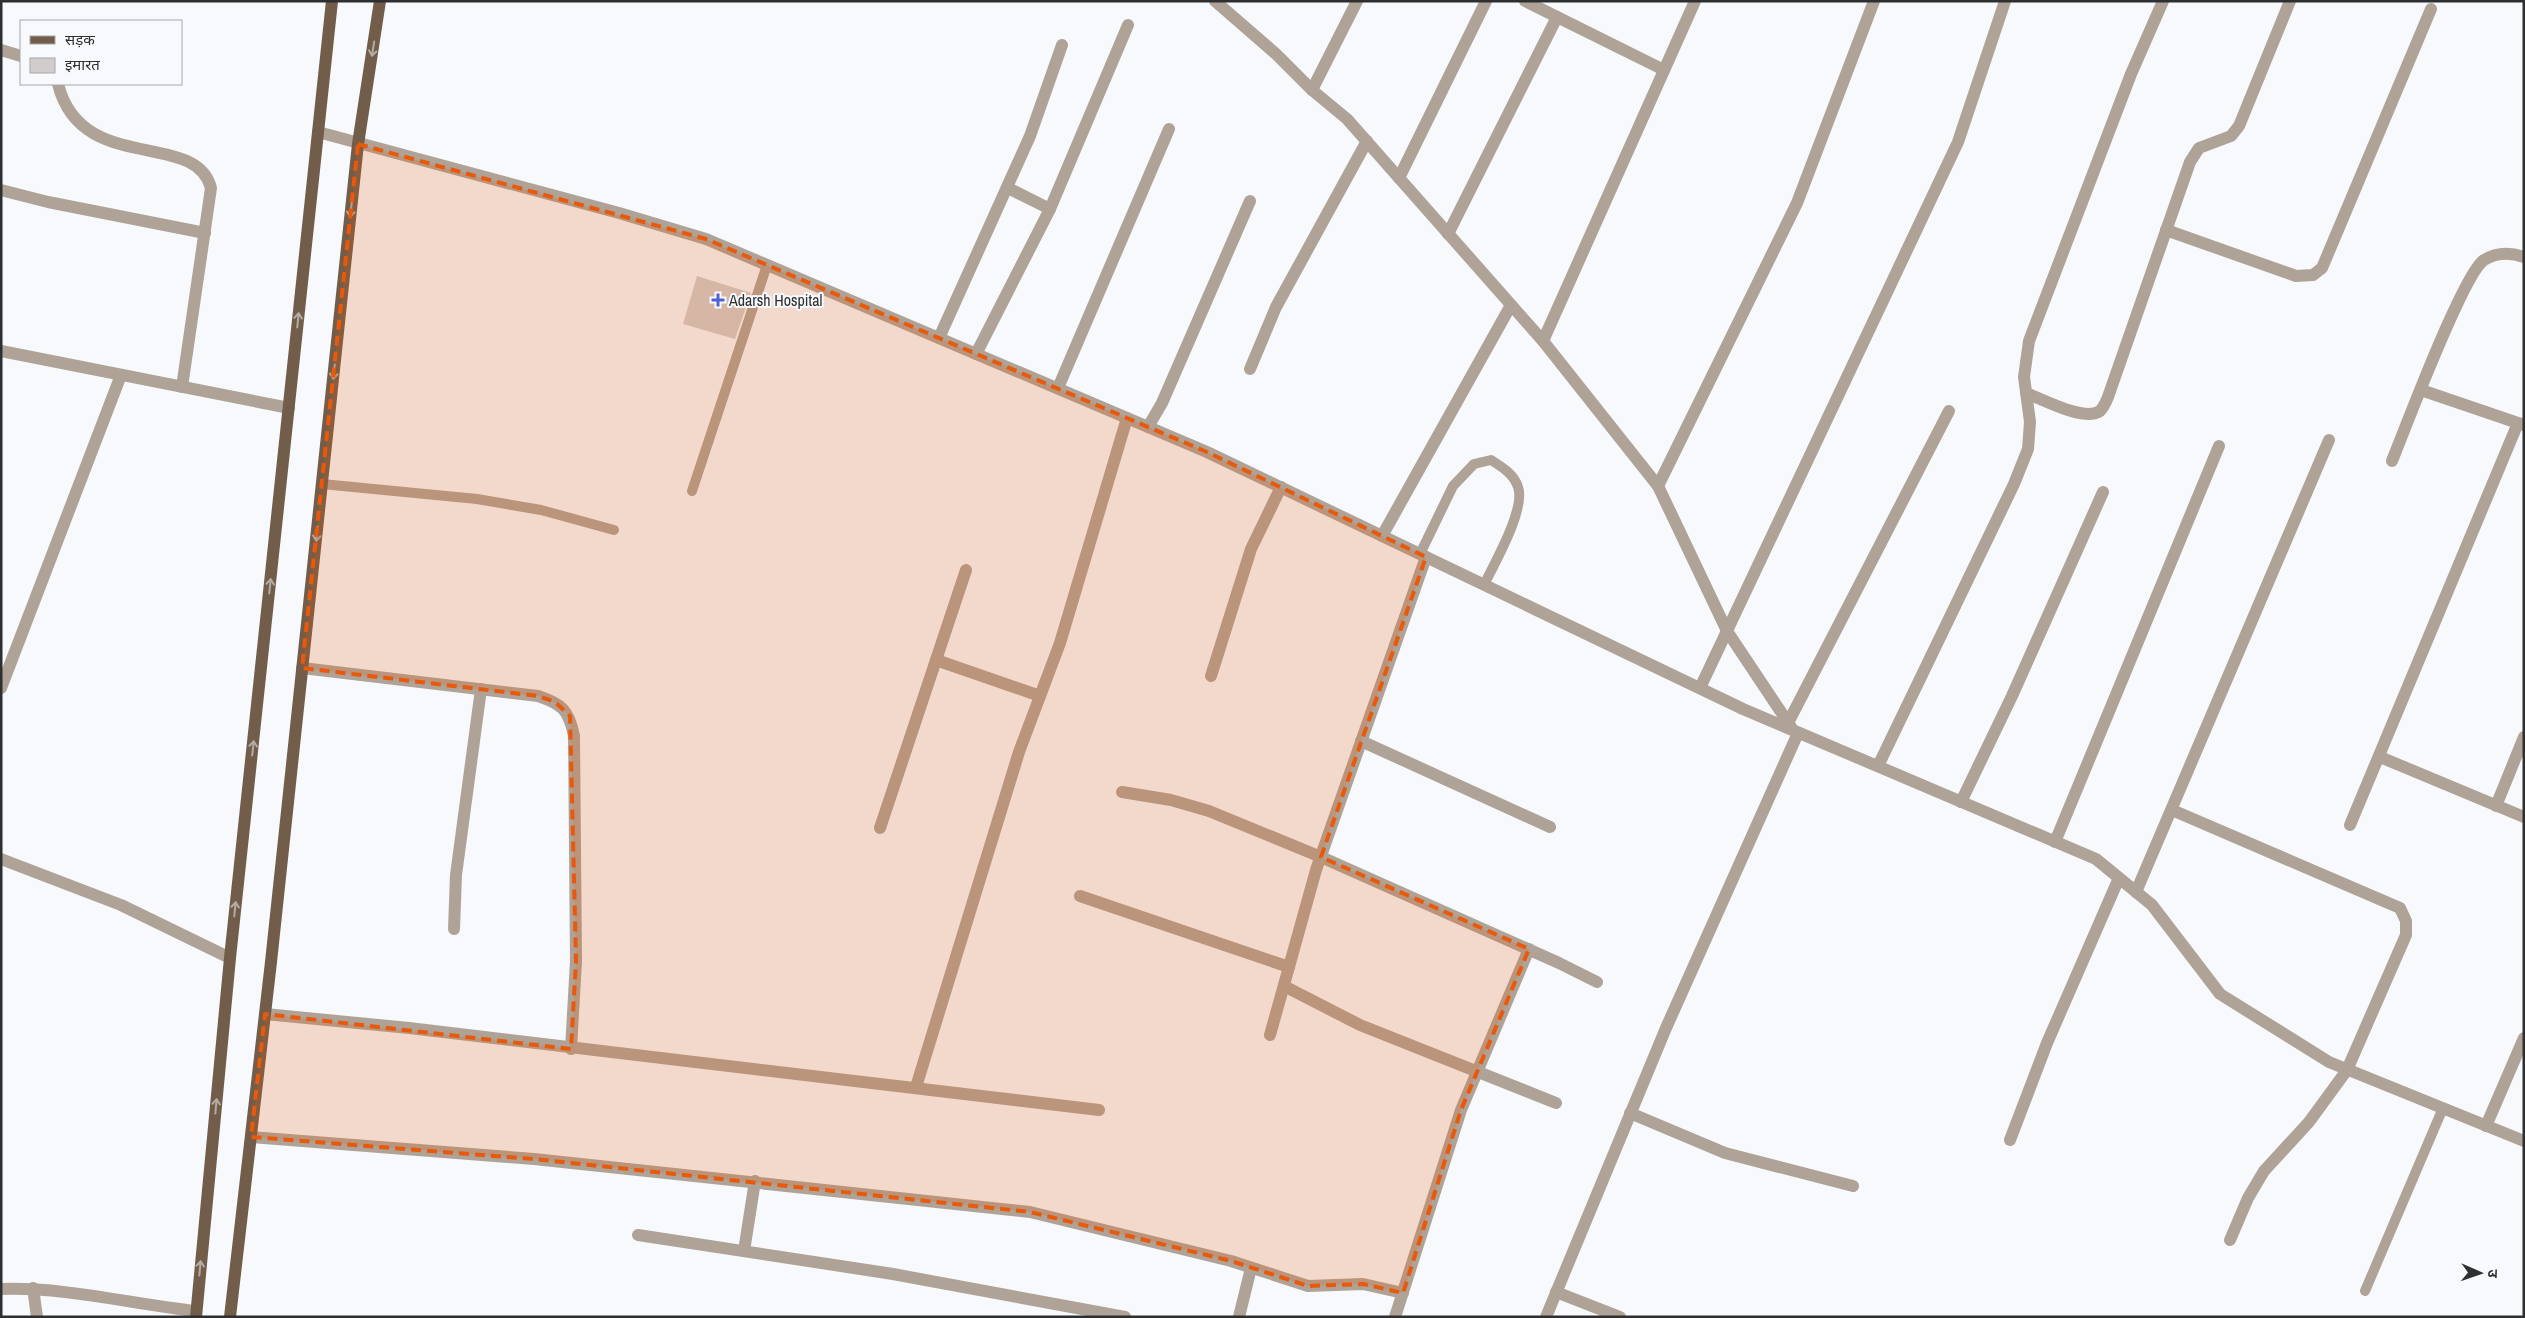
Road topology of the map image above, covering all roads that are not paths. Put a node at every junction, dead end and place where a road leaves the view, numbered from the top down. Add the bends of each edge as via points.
1 (332, 1) edge
2 (380, 1) edge
3 (1216, 1) edge
4 (1357, 1) edge
5 (1486, 1) edge
6 (1525, 1) edge
7 (1695, 1) edge
8 (1874, 1) edge
9 (2005, 1) edge
10 (2163, 1) edge
11 (2290, 1) edge
12 (2431, 9) dead end
13 (1557, 17) junction
14 (1128, 25) dead end
15 (1062, 45) dead end
16 (1, 50) edge
17 (20, 56) edge
18 (1664, 70) junction
19 (58, 85) edge
20 (1312, 90) junction
21 (1169, 129) dead end
22 (318, 132) junction
23 (1367, 141) junction
24 (358, 144) junction
25 (1399, 178) junction
26 (1008, 188) junction
27 (1, 190) edge
28 (1250, 201) dead end
29 (1050, 209) junction
30 (2166, 230) junction
31 (205, 233) junction
32 (1448, 234) junction
33 (2524, 257) edge
34 (767, 265) junction
35 (1511, 305) junction
36 (939, 338) junction
37 (1543, 341) junction
38 (1, 350) edge
39 (976, 354) junction
40 (1250, 369) dead end
41 (121, 375) junction
42 (182, 387) junction
43 (1058, 388) junction
44 (2421, 390) junction
45 (2026, 393) junction
46 (289, 408) junction
47 (1949, 411) dead end
48 (1127, 418) junction
49 (2521, 424) edge
50 (1148, 427) junction
51 (2329, 440) dead end
52 (2219, 446) dead end
53 (2392, 461) dead end
54 (322, 484) junction
55 (1658, 486) junction
56 (1281, 487) junction
57 (692, 491) dead end
58 (2103, 492) dead end
59 (614, 530) dead end
60 (1382, 536) junction
61 (1423, 555) junction
62 (966, 570) dead end
63 (1484, 585) junction
64 (1727, 631) junction
65 (936, 660) junction
66 (302, 668) junction
67 (1211, 676) dead end
68 (1, 687) edge
69 (1700, 688) junction
70 (481, 690) junction
71 (1040, 696) junction
72 (1793, 729) junction
73 (2524, 737) edge
74 (1361, 741) junction
75 (2380, 757) junction
76 (1878, 766) junction
77 (1122, 792) dead end
78 (1961, 802) junction
79 (2496, 806) junction
80 (2172, 810) junction
81 (2524, 817) edge
82 (2350, 826) dead end
83 (1550, 827) dead end
84 (880, 828) dead end
85 (2055, 842) junction
86 (1321, 857) junction
87 (1, 859) edge
88 (2119, 878) junction
89 (2136, 892) junction
90 (1080, 896) dead end
91 (454, 929) dead end
92 (1529, 949) junction
93 (230, 958) junction
94 (1289, 967) junction
95 (1596, 982) dead end
96 (1284, 986) junction
97 (265, 1014) junction
98 (1270, 1035) dead end
99 (2524, 1038) edge
100 (571, 1048) junction
101 (2347, 1070) junction
102 (1477, 1072) junction
103 (916, 1087) junction
104 (1556, 1103) dead end
105 (2443, 1108) junction
106 (1099, 1110) dead end
107 (1630, 1113) junction
108 (2486, 1126) junction
109 (251, 1136) junction
110 (2010, 1140) dead end
111 (2524, 1141) edge
112 (755, 1181) junction
113 (1853, 1186) dead end
114 (638, 1235) dead end
115 (2230, 1240) dead end
116 (744, 1251) junction
117 (1251, 1268) junction
118 (33, 1288) junction
119 (1, 1289) edge
120 (2365, 1291) dead end
121 (1556, 1292) junction
122 (1403, 1293) junction
123 (1086, 1313) edge
124 (196, 1314) edge
125 (36, 1317) edge
126 (230, 1317) edge
127 (1125, 1317) edge
128 (1239, 1317) edge
129 (1395, 1317) edge
130 (1546, 1317) edge
131 (1620, 1317) edge

1 - 22 main road
2 -> 24 main road
3 - 20 street
4 - 20 street
5 - 25 street
6 - 13 street
7 - 18 street
8 - 55 street via 1797,203
9 - 64 street via 1958,142
10 - 45 street via 2131,74 2029,340 2024,377
11 - 30 street via 2239,126 2231,136 2199,148 2190,162
12 - 30 street via 2322,268 2313,275 2296,276
13 - 18 street
13 - 32 street
14 - 29 street
15 - 26 street
16 - 17 street
18 - 37 street
19 - 31 street via 72,117 100,138 187,160 202,169 211,188
20 - 23 street via 1347,119
21 - 43 street
22 - 24 street
46 -> 22 main road
23 - 25 street
23 - 40 street via 1276,307
24 - 34 street via 637,218 706,239
24 -> 54 main road
25 - 32 street
26 - 29 street
26 - 36 street
27 - 31 street
28 - 50 street via 1162,403
29 - 39 street
30 - 45 street via 2101,410 2091,415 2076,413
31 - 42 street
32 - 35 street
33 - 44 street via 2500,253 2482,261 2462,292
34 - 36 street
34 - 57 lane
35 - 37 street
35 - 60 street
36 - 39 street
37 - 55 street
38 - 41 street
39 - 43 street
41 - 42 street
41 - 68 street
42 - 46 street
43 - 48 street
44 - 49 street
44 - 53 street
45 - 76 street via 2030,422 2028,449
93 -> 46 main road
47 - 72 street
48 - 50 street
48 - 71 street via 1060,643
49 - 75 street
50 - 56 street
51 - 80 street
52 - 85 street
54 - 59 lane via 477,499 540,510
54 -> 66 main road
55 - 64 street
56 - 60 street
56 - 67 street via 1251,549
58 - 78 street
60 - 61 street
61 - 63 street
61 - 63 lane via 1452,486 1474,464 1491,460 1508,471 1519,488 1510,533
61 - 74 street
62 - 65 street
63 - 69 street
64 - 69 street
64 - 72 street
65 - 71 street
65 - 84 street
66 - 70 street
66 - 97 main road
69 - 72 street
70 - 91 street via 456,874
70 - 100 street via 538,696 555,702 570,716 574,736 576,961
71 - 103 street
72 - 76 street
72 - 107 street
73 - 79 street
74 - 83 street
74 - 86 street
75 - 79 street
75 - 82 street
76 - 78 street
77 - 86 street via 1172,800 1209,811
78 - 85 street
79 - 81 street
80 - 89 street
80 - 101 street via 2400,908 2406,921 2406,935
85 - 88 street via 2096,859
86 - 92 street
86 - 94 street
87 - 93 street via 121,905
88 - 89 street
88 - 110 street via 2047,1043
89 - 101 street via 2152,905 2220,994
90 - 94 street
92 - 95 street
92 - 102 street
124 -> 93 main road
94 - 96 street
96 - 98 street
96 - 102 street via 1360,1026
97 - 100 street
97 - 109 main road
99 - 108 street
100 - 103 street
101 - 105 street
101 - 115 street via 2309,1122 2264,1171
102 - 104 street
102 - 122 street via 1461,1110
103 - 106 street
105 - 108 street
105 - 120 lane
107 - 113 street via 1725,1153
107 - 121 street
108 - 111 street
109 - 112 street
109 - 126 main road
112 - 116 street
112 - 117 street via 1030,1212
114 - 116 street
116 - 123 street via 893,1274
117 - 122 street via 1308,1286 1363,1284
117 - 128 street
118 - 119 street
118 - 124 street
118 - 125 street
121 - 130 street
121 - 131 street
122 - 129 street
123 - 127 street

